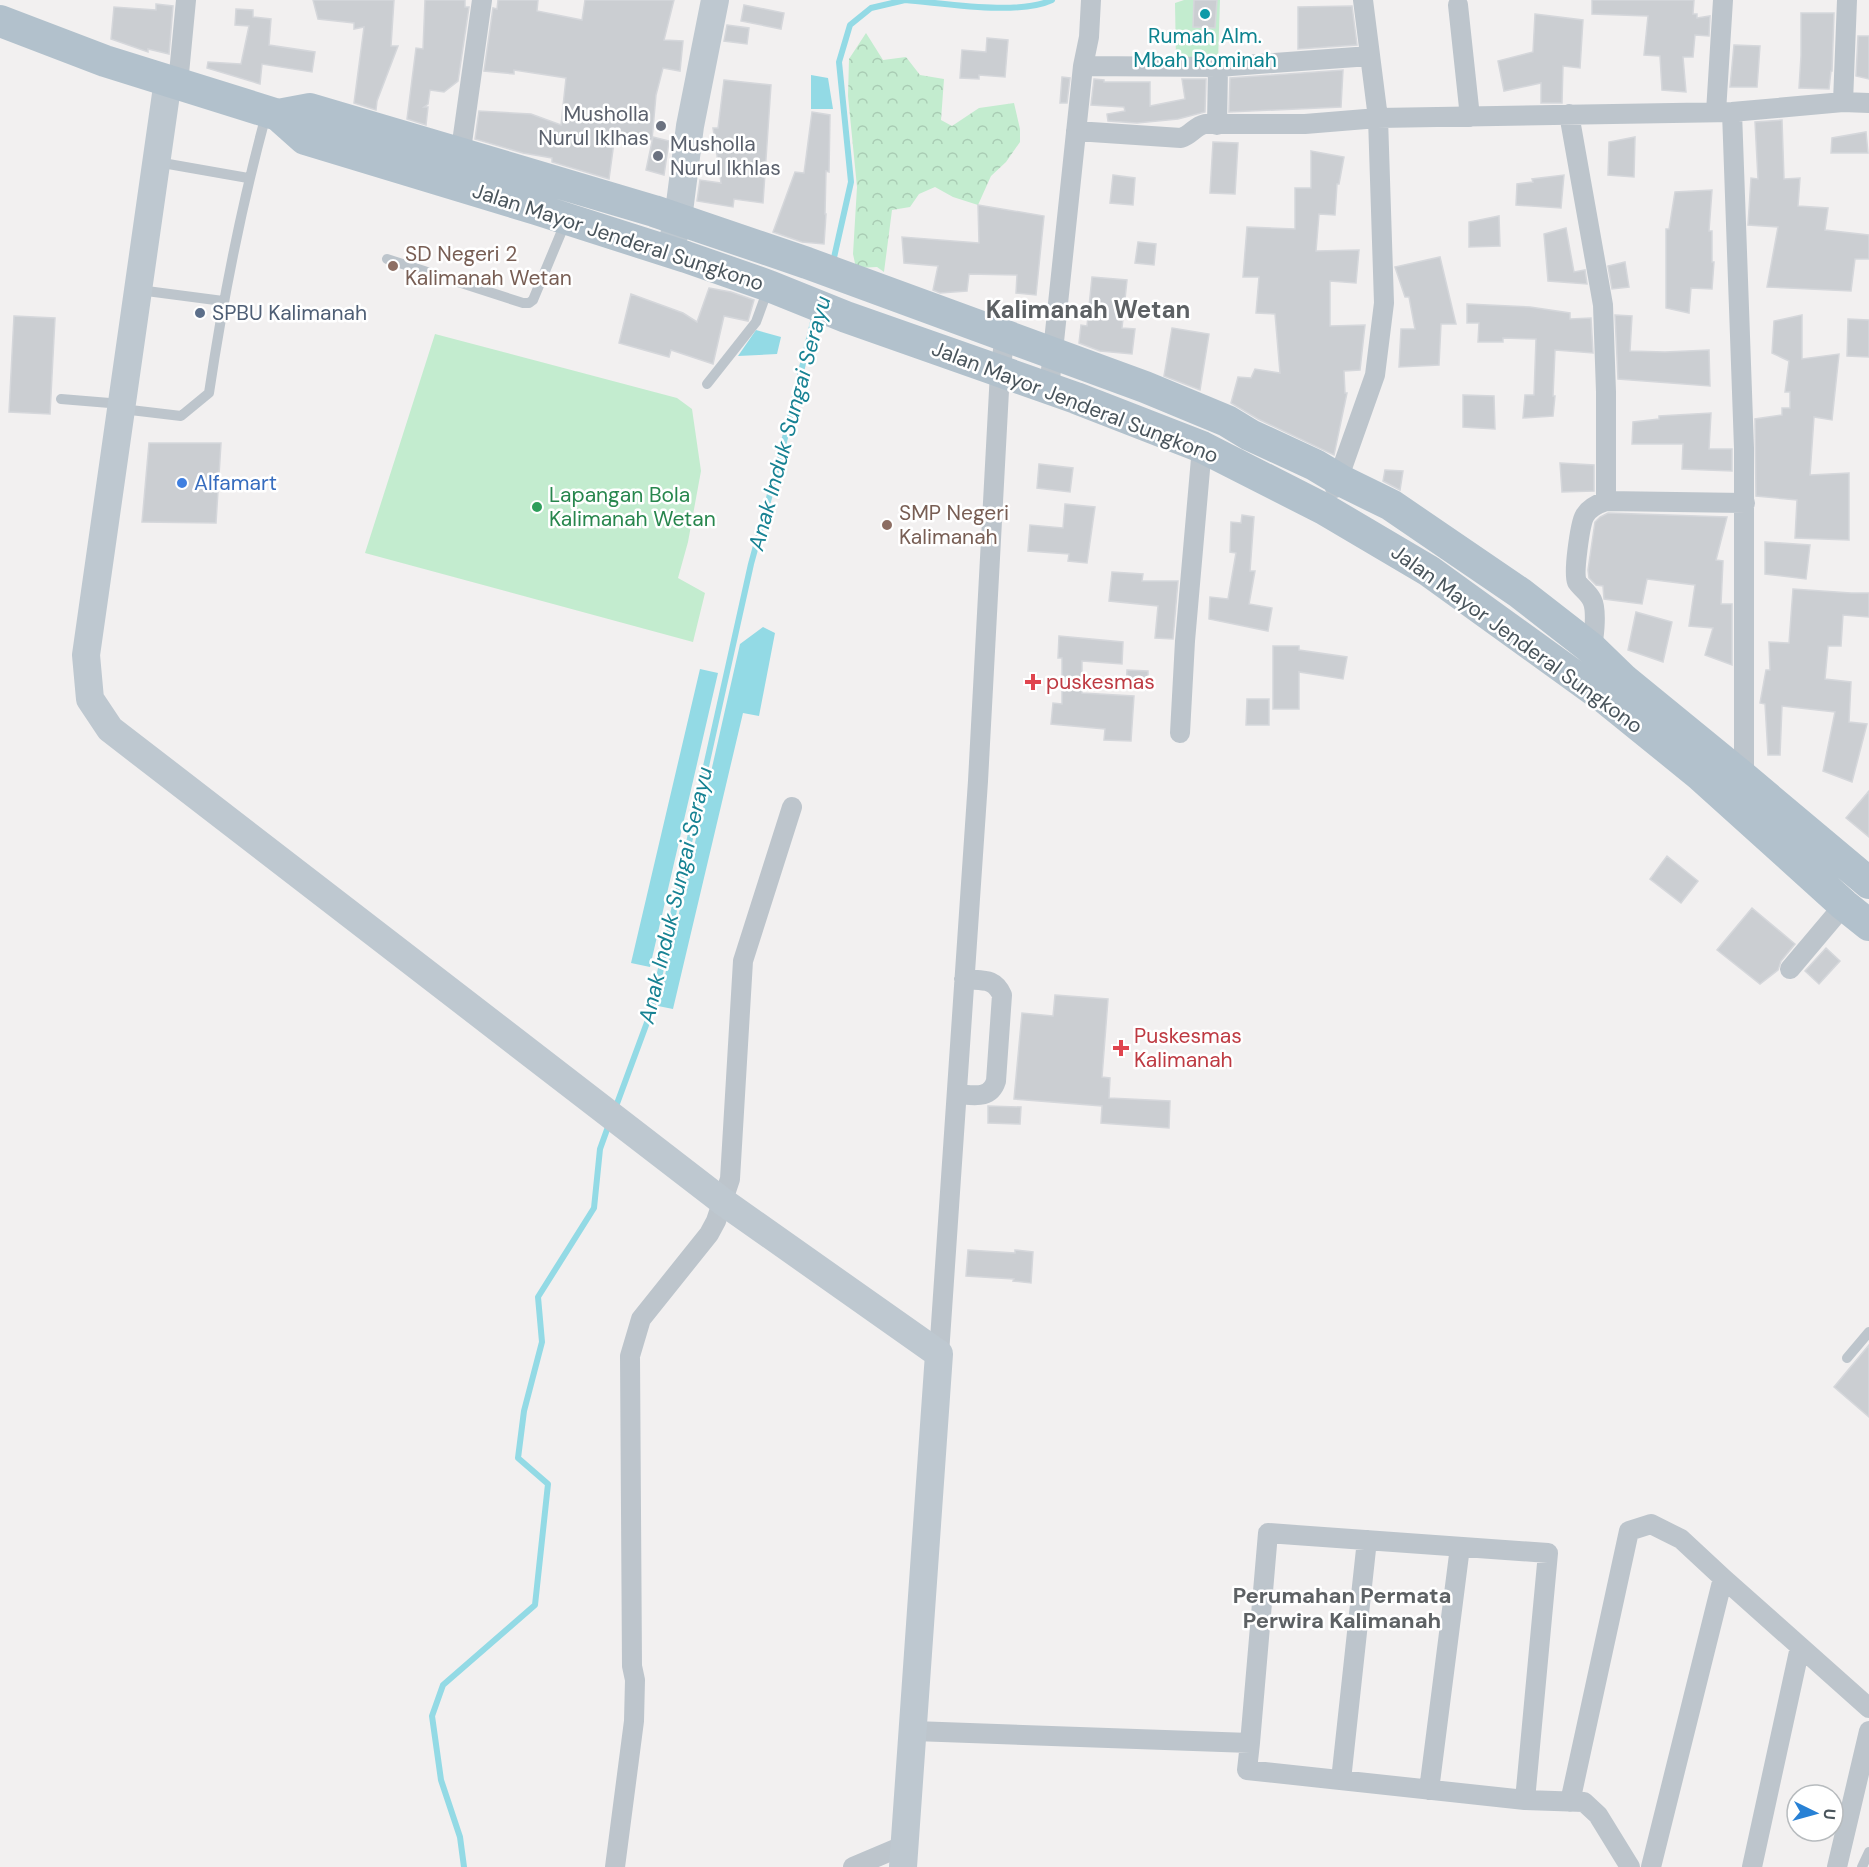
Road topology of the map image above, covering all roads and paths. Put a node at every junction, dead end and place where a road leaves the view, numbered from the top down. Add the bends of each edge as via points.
1 (186, 0) edge
2 (482, 0) edge
3 (715, 0) edge
4 (1363, 0) edge
5 (1723, 0) edge
6 (1847, 0) edge
7 (1091, 1) edge
8 (1458, 5) dead end
9 (0, 21) edge
10 (1370, 56) junction
11 (1083, 66) junction
12 (1218, 67) junction
13 (173, 82) junction
14 (1843, 102) junction
15 (1869, 103) edge
16 (1724, 112) junction
17 (272, 113) junction
18 (1569, 114) junction
19 (1470, 117) junction
20 (1378, 118) junction
21 (1217, 125) junction
22 (1076, 131) junction
23 (155, 162) junction
24 (458, 169) junction
25 (248, 178) junction
26 (567, 218) junction
27 (678, 219) junction
28 (670, 252) junction
29 (387, 259) dead end
30 (138, 290) junction
31 (782, 291) junction
32 (223, 301) junction
33 (1005, 336) junction
34 (1054, 353) junction
35 (1000, 372) junction
36 (707, 384) dead end
37 (1049, 389) junction
38 (61, 399) dead end
39 (122, 407) junction
40 (1202, 447) junction
41 (1340, 480) junction
42 (1606, 501) junction
43 (1745, 503) junction
44 (1324, 509) junction
45 (1592, 649) junction
46 (1572, 674) junction
47 (1180, 733) dead end
48 (1736, 789) junction
49 (792, 807) dead end
50 (1869, 883) edge
51 (1844, 905) junction
52 (1869, 925) edge
53 (1790, 969) dead end
54 (964, 979) junction
55 (957, 1094) junction
56 (723, 1201) junction
57 (1869, 1332) edge
58 (939, 1354) junction
59 (1847, 1358) dead end
60 (1367, 1540) junction
61 (1460, 1547) junction
62 (1723, 1578) junction
63 (1800, 1647) junction
64 (1869, 1708) edge
65 (914, 1731) junction
66 (1869, 1731) edge
67 (1250, 1743) junction
68 (1341, 1780) junction
69 (1429, 1790) junction
70 (1525, 1800) junction
71 (1570, 1802) junction
72 (1869, 1852) edge
73 (904, 1856) edge
74 (615, 1867) edge
75 (853, 1867) edge
76 (1630, 1867) edge
77 (1651, 1867) edge
78 (1752, 1867) edge
79 (1837, 1867) edge
80 (1862, 1867) edge

1 - 13 street
2 - 24 street
3 - 27 street via 690,126
4 - 10 street
5 - 16 street
6 - 14 street
7 - 11 street
8 - 19 street
9 - 13 main road, Jalan Mayor Jenderal Sungkono
10 - 12 street
10 - 20 street
11 - 12 street
11 - 22 street
12 - 21 street
13 - 17 main road, Jalan Mayor Jenderal Sungkono
13 - 23 street
14 - 15 street
14 - 16 street
16 - 18 street
16 - 43 street via 1742,376
17 - 24 main road, Jalan Mayor Jenderal Sungkono via 310,109
17 - 25 lane
18 - 19 street
18 - 42 street via 1603,305
19 - 20 street
20 - 21 street
20 - 41 street via 1384,303 1375,375
21 - 22 street via 1197,126 1181,138
22 - 34 street
23 - 25 lane
23 - 30 street
24 - 26 main road, Jalan Mayor Jenderal Sungkono
24 - 27 main road, Jalan Mayor Jenderal Sungkono
25 - 32 lane
26 - 28 main road, Jalan Mayor Jenderal Sungkono
26 - 29 lane via 529,303
27 - 28 street
27 - 33 main road, Jalan Mayor Jenderal Sungkono
28 - 31 main road, Jalan Mayor Jenderal Sungkono
30 - 32 lane
30 - 39 street
31 - 35 main road, Jalan Mayor Jenderal Sungkono
31 - 36 lane
32 - 39 lane via 209,393 181,416
33 - 34 main road, Jalan Mayor Jenderal Sungkono
33 - 35 street
34 - 37 street
34 - 41 main road, Jalan Mayor Jenderal Sungkono via 1227,421
35 - 37 main road, Jalan Mayor Jenderal Sungkono
35 - 54 street
37 - 40 main road, Jalan Mayor Jenderal Sungkono
38 - 39 lane
39 - 56 street via 86,655 90,699 110,729
40 - 44 main road, Jalan Mayor Jenderal Sungkono
40 - 47 street
41 - 44 street
41 - 45 main road, Jalan Mayor Jenderal Sungkono via 1428,530 1520,593
42 - 43 street
42 - 45 street via 1589,509 1584,518 1575,572 1577,582 1593,603
43 - 48 street
44 - 46 main road, Jalan Mayor Jenderal Sungkono via 1429,571
45 - 46 street
45 - 48 main road, Jalan Mayor Jenderal Sungkono
46 - 48 main road, Jalan Mayor Jenderal Sungkono
48 - 50 main road, Jalan Mayor Jenderal Sungkono
48 - 51 main road, Jalan Mayor Jenderal Sungkono
49 - 56 street via 743,961 730,1179
51 - 52 main road, Jalan Mayor Jenderal Sungkono
51 - 53 street
54 - 55 street
54 - 55 street via 993,982 1002,995 993,1090 985,1095
55 - 58 street
56 - 58 street
56 - 74 street via 709,1234 641,1319 630,1356 634,1721
57 - 59 lane
58 - 65 street
60 - 61 street
60 - 67 street via 1268,1533
60 - 68 street
61 - 69 street
61 - 70 street via 1548,1553
62 - 63 street
62 - 71 street via 1681,1539 1651,1524 1629,1531
62 - 77 street
63 - 64 street
63 - 78 street
65 - 67 street
65 - 73 street
66 - 79 street
67 - 68 street via 1247,1770
68 - 69 street
69 - 70 street
70 - 71 street
71 - 76 street via 1584,1802 1598,1815
72 - 80 lane
73 - 75 street

